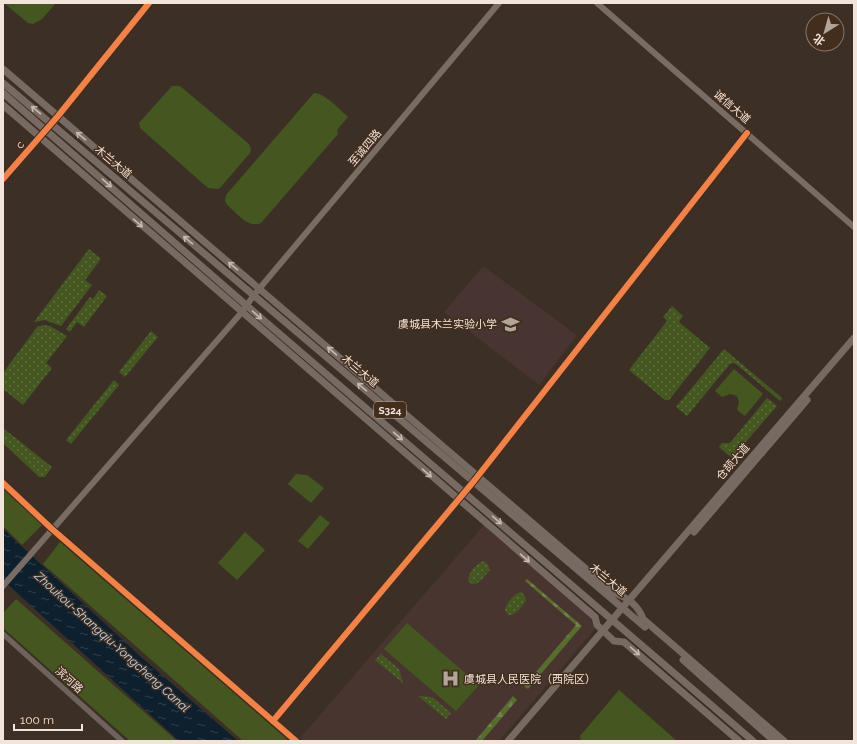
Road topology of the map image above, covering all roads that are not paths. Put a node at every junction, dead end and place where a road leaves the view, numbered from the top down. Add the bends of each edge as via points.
1 (150, 3) edge
2 (499, 3) edge
3 (597, 3) edge
4 (3, 70) edge
5 (3, 83) edge
6 (3, 93) edge
7 (3, 105) edge
8 (58, 116) junction
9 (52, 124) junction
10 (46, 130) junction
11 (747, 134) junction
12 (40, 137) junction
13 (3, 179) edge
14 (854, 227) edge
15 (260, 288) junction
16 (254, 295) junction
17 (244, 309) junction
18 (854, 338) edge
19 (854, 345) edge
20 (476, 479) junction
21 (3, 483) edge
22 (464, 492) junction
23 (458, 500) junction
24 (52, 528) junction
25 (3, 586) edge
26 (631, 602) junction
27 (625, 609) junction
28 (614, 622) junction
29 (605, 632) junction
30 (3, 634) edge
31 (274, 721) junction
32 (122, 741) edge
33 (296, 741) edge
34 (508, 741) edge
35 (513, 741) edge
36 (739, 741) edge
37 (753, 741) edge
38 (774, 741) edge
39 (784, 741) edge

1 - 8 street, c
2 - 15 main road, 至诚四路
3 - 11 main road, 诚信大道
4 - 8 main road
9 -> 5 main road, 木兰大道 / S324
6 - 10 main road, 木兰大道 / S324
7 - 12 main road
8 - 9 street, c
15 -> 8 main road
9 - 10 street, c
16 -> 9 main road, 木兰大道 / S324
10 - 12 street, c
10 -> 17 main road, 木兰大道 / S324
11 - 14 main road, 诚信大道
11 - 20 street
12 - 13 street, c
12 -> 17 main road via 98,189
15 - 16 main road, 至诚四路
20 -> 15 main road
16 - 17 main road, 至诚四路
20 -> 16 main road, 木兰大道 / S324
17 -> 22 main road, 木兰大道 / S324
17 -> 23 main road
17 - 24 main road, 至诚四路
18 - 26 main road, 仓颉大道
19 - 26 main road, 仓颉大道
20 - 22 street
20 - 26 main road via 614,593
20 - 27 main road, 木兰大道 / S324
21 - 24 street
22 - 23 street
22 -> 28 main road, 木兰大道 / S324
23 -> 29 main road via 595,617 597,625
23 - 31 street
24 - 25 main road, 至诚四路
24 - 31 street
26 - 27 main road
26 - 39 main road via 640,611 643,619
27 - 28 main road
27 - 38 main road, 木兰大道 / S324
28 - 29 main road
28 - 37 main road, 木兰大道 / S324
29 - 34 main road
29 - 35 main road
29 -> 36 main road via 614,641 624,642
30 - 32 street, 滨河路
31 - 33 street

